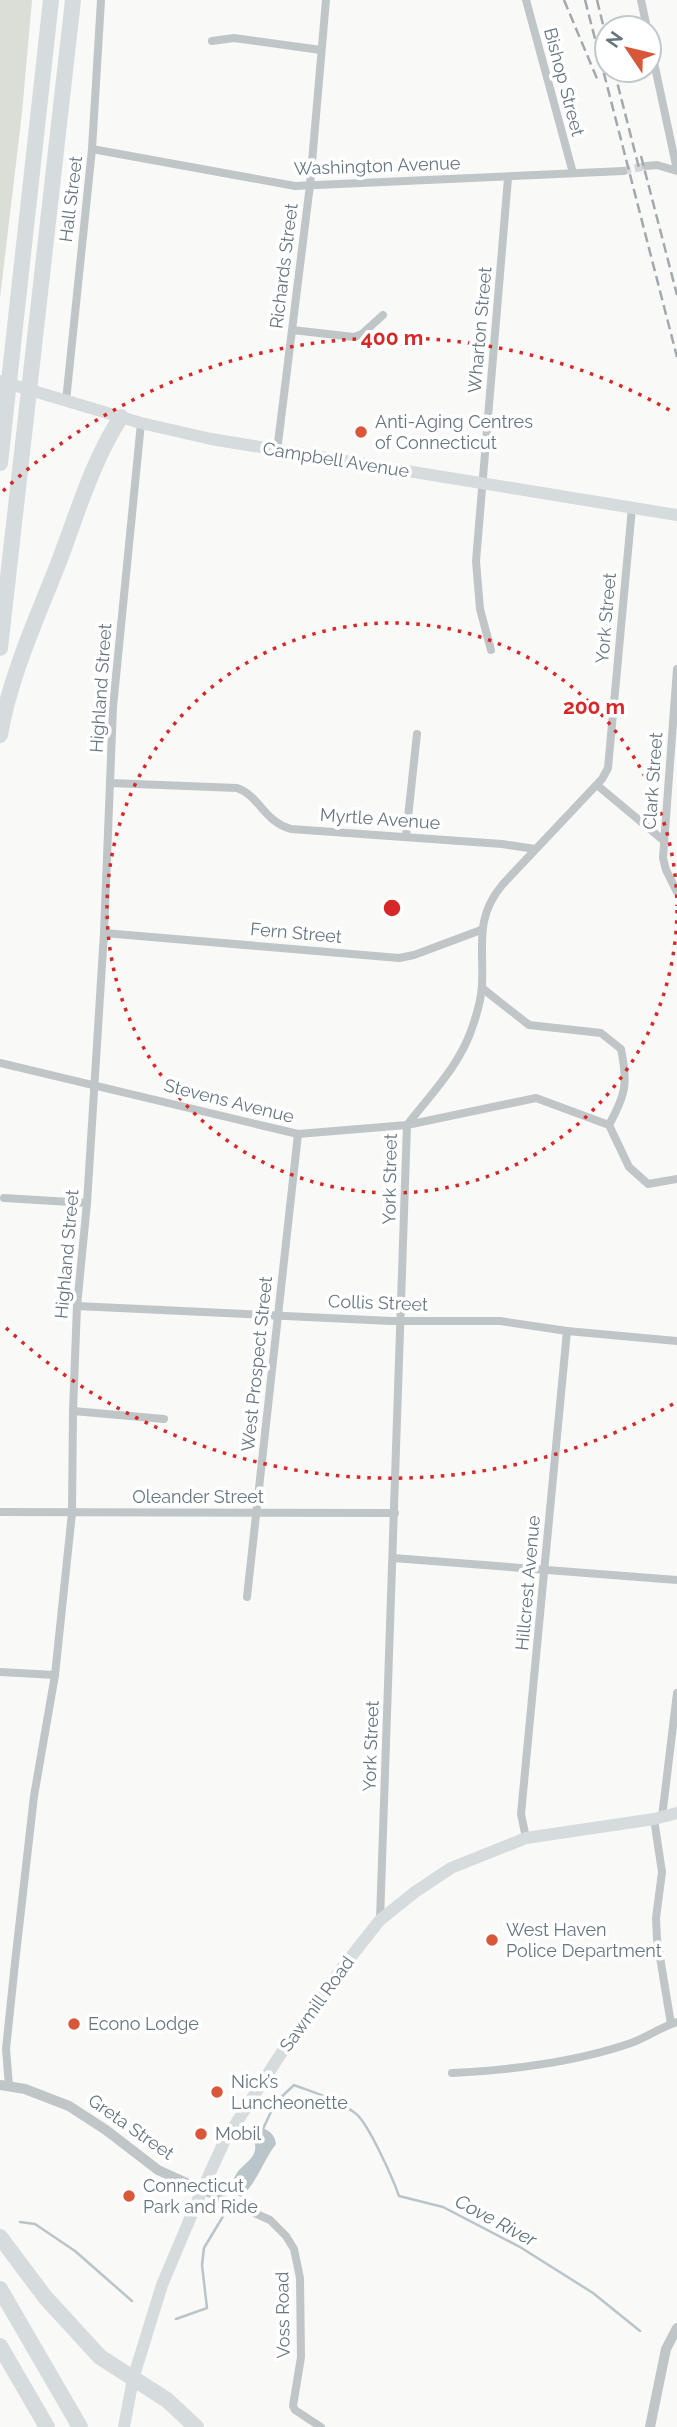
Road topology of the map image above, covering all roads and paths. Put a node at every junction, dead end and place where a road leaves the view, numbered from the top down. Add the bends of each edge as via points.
1 (51, 0) edge
2 (73, 0) edge
3 (102, 0) edge
4 (326, 0) edge
5 (526, 0) edge
6 (212, 41) dead end
7 (321, 50) junction
8 (659, 84) edge
9 (92, 149) junction
10 (646, 166) tunnel mouth
11 (677, 170) edge
12 (622, 171) tunnel mouth
13 (573, 173) junction
14 (508, 178) junction
15 (310, 185) junction
16 (383, 315) dead end
17 (292, 330) junction
18 (0, 381) edge
19 (66, 401) junction
20 (121, 417) junction
21 (141, 423) junction
22 (277, 451) junction
23 (0, 463) edge
24 (484, 484) junction
25 (632, 508) junction
26 (677, 515) edge
27 (0, 648) edge
28 (491, 650) dead end
29 (677, 669) edge
30 (417, 734) dead end
31 (0, 735) edge
32 (110, 783) junction
33 (597, 785) junction
34 (406, 836) junction
35 (664, 841) junction
36 (535, 849) junction
37 (677, 892) edge
38 (481, 930) junction
39 (104, 933) junction
40 (482, 988) junction
41 (3, 1063) edge
42 (94, 1084) junction
43 (407, 1125) junction
44 (610, 1125) junction
45 (298, 1134) junction
46 (677, 1179) edge
47 (4, 1198) dead end
48 (87, 1203) junction
49 (77, 1307) junction
50 (277, 1315) junction
51 (402, 1321) junction
52 (567, 1331) junction
53 (677, 1341) edge
54 (73, 1411) junction
55 (164, 1419) dead end
56 (0, 1512) edge
57 (72, 1513) junction
58 (258, 1513) junction
59 (395, 1513) junction
60 (393, 1558) junction
61 (545, 1569) junction
62 (677, 1580) edge
63 (247, 1597) dead end
64 (0, 1672) edge
65 (55, 1675) junction
66 (677, 1693) edge
67 (677, 1813) edge
68 (658, 1818) junction
69 (526, 1838) junction
70 (380, 1920) junction
71 (674, 2023) edge
72 (452, 2073) dead end
73 (5, 2085) edge
74 (202, 2190) junction
75 (0, 2237) edge
76 (0, 2289) edge
77 (677, 2328) edge
78 (0, 2346) edge
79 (133, 2379) junction
80 (47, 2427) edge
81 (80, 2427) edge
82 (124, 2427) edge
83 (196, 2427) edge
84 (321, 2427) edge
85 (650, 2427) edge

1 - 23 highway
2 - 27 highway
3 - 9 street, Hall Street
4 - 7 street, Richards Street
5 - 13 street, Bishop Street
6 - 7 street via 234,38
7 - 15 street, Richards Street
8 - 11 street
9 - 15 street, Washington Avenue
9 - 19 street, Hall Street
10 - 11 street
12 - 13 street, Washington Avenue
13 - 14 street, Washington Avenue
14 - 15 street, Washington Avenue
14 - 24 street, Wharton Street
15 - 17 street, Richards Street
16 - 17 street via 354,337
17 - 22 street, Richards Street
18 - 19 main road, Campbell Avenue
19 - 20 main road, Campbell Avenue
20 - 21 main road, Campbell Avenue
20 - 31 highway via 104,443 49,586
21 - 22 main road, Campbell Avenue
21 - 32 street, Highland Street
22 - 24 main road, Campbell Avenue
24 - 25 main road, Campbell Avenue
24 - 28 street, Wharton Street via 476,561 480,609
25 - 26 main road, Campbell Avenue
25 - 33 street, York Street via 610,762
29 - 35 street, Clark Street
30 - 34 street
32 - 34 street, Myrtle Avenue via 237,788 285,827
32 - 39 street, Highland Street
33 - 35 street
33 - 36 street, York Street
34 - 36 street, Myrtle Avenue
35 - 37 street, Clark Street via 666,870
36 - 38 street, York Street via 496,892
38 - 39 street, Fern Street via 399,958
38 - 40 street, York Street
39 - 42 street, Highland Street
40 - 43 street, York Street via 461,1053
40 - 44 street via 529,1025 601,1033 621,1049 624,1098
41 - 42 street, Stevens Avenue
42 - 45 street, Stevens Avenue
42 - 48 street, Highland Street
43 - 44 street, Stevens Avenue via 536,1098
43 - 45 street, Stevens Avenue
43 - 51 street, York Street
44 - 46 street via 629,1167 648,1184
45 - 50 street, West Prospect Street
47 - 48 street
48 - 49 street, Highland Street
49 - 50 street, Collis Street
49 - 54 street, Highland Street
50 - 51 street, Collis Street
50 - 58 street, West Prospect Street
51 - 52 street, Collis Street via 500,1321
51 - 59 street, York Street
52 - 53 street, Collis Street
52 - 61 street, Hillcrest Avenue
54 - 55 street
54 - 57 street, Highland Street
56 - 57 street, Oleander Street
57 - 58 street, Oleander Street
57 - 65 street, Highland Street
58 - 59 street, Oleander Street
58 - 63 street, West Prospect Street
59 - 60 street, York Street
60 - 61 street
60 - 70 street, York Street
61 - 62 street
61 - 69 street, Hillcrest Avenue via 521,1814
64 - 65 street
65 - 73 street, Highland Street via 34,1796
66 - 68 street
67 - 68 main road, Sawmill Road
68 - 69 main road, Sawmill Road
68 - 71 street via 662,1872 657,1939
69 - 70 main road, Sawmill Road via 452,1868
70 - 74 main road, Sawmill Road via 246,2105
71 - 72 street via 629,2044 566,2060
73 - 74 street, Greta Street via 69,2106 158,2170
74 - 79 main road, Sawmill Road via 162,2285
74 - 84 street, Voss Road via 270,2220 294,2249 300,2285 301,2357 293,2399 295,2410
75 - 79 highway via 71,2328 107,2363
76 - 81 highway
77 - 85 street via 666,2349
78 - 80 highway
79 - 82 main road, Sawmill Road
79 - 83 highway via 167,2400

